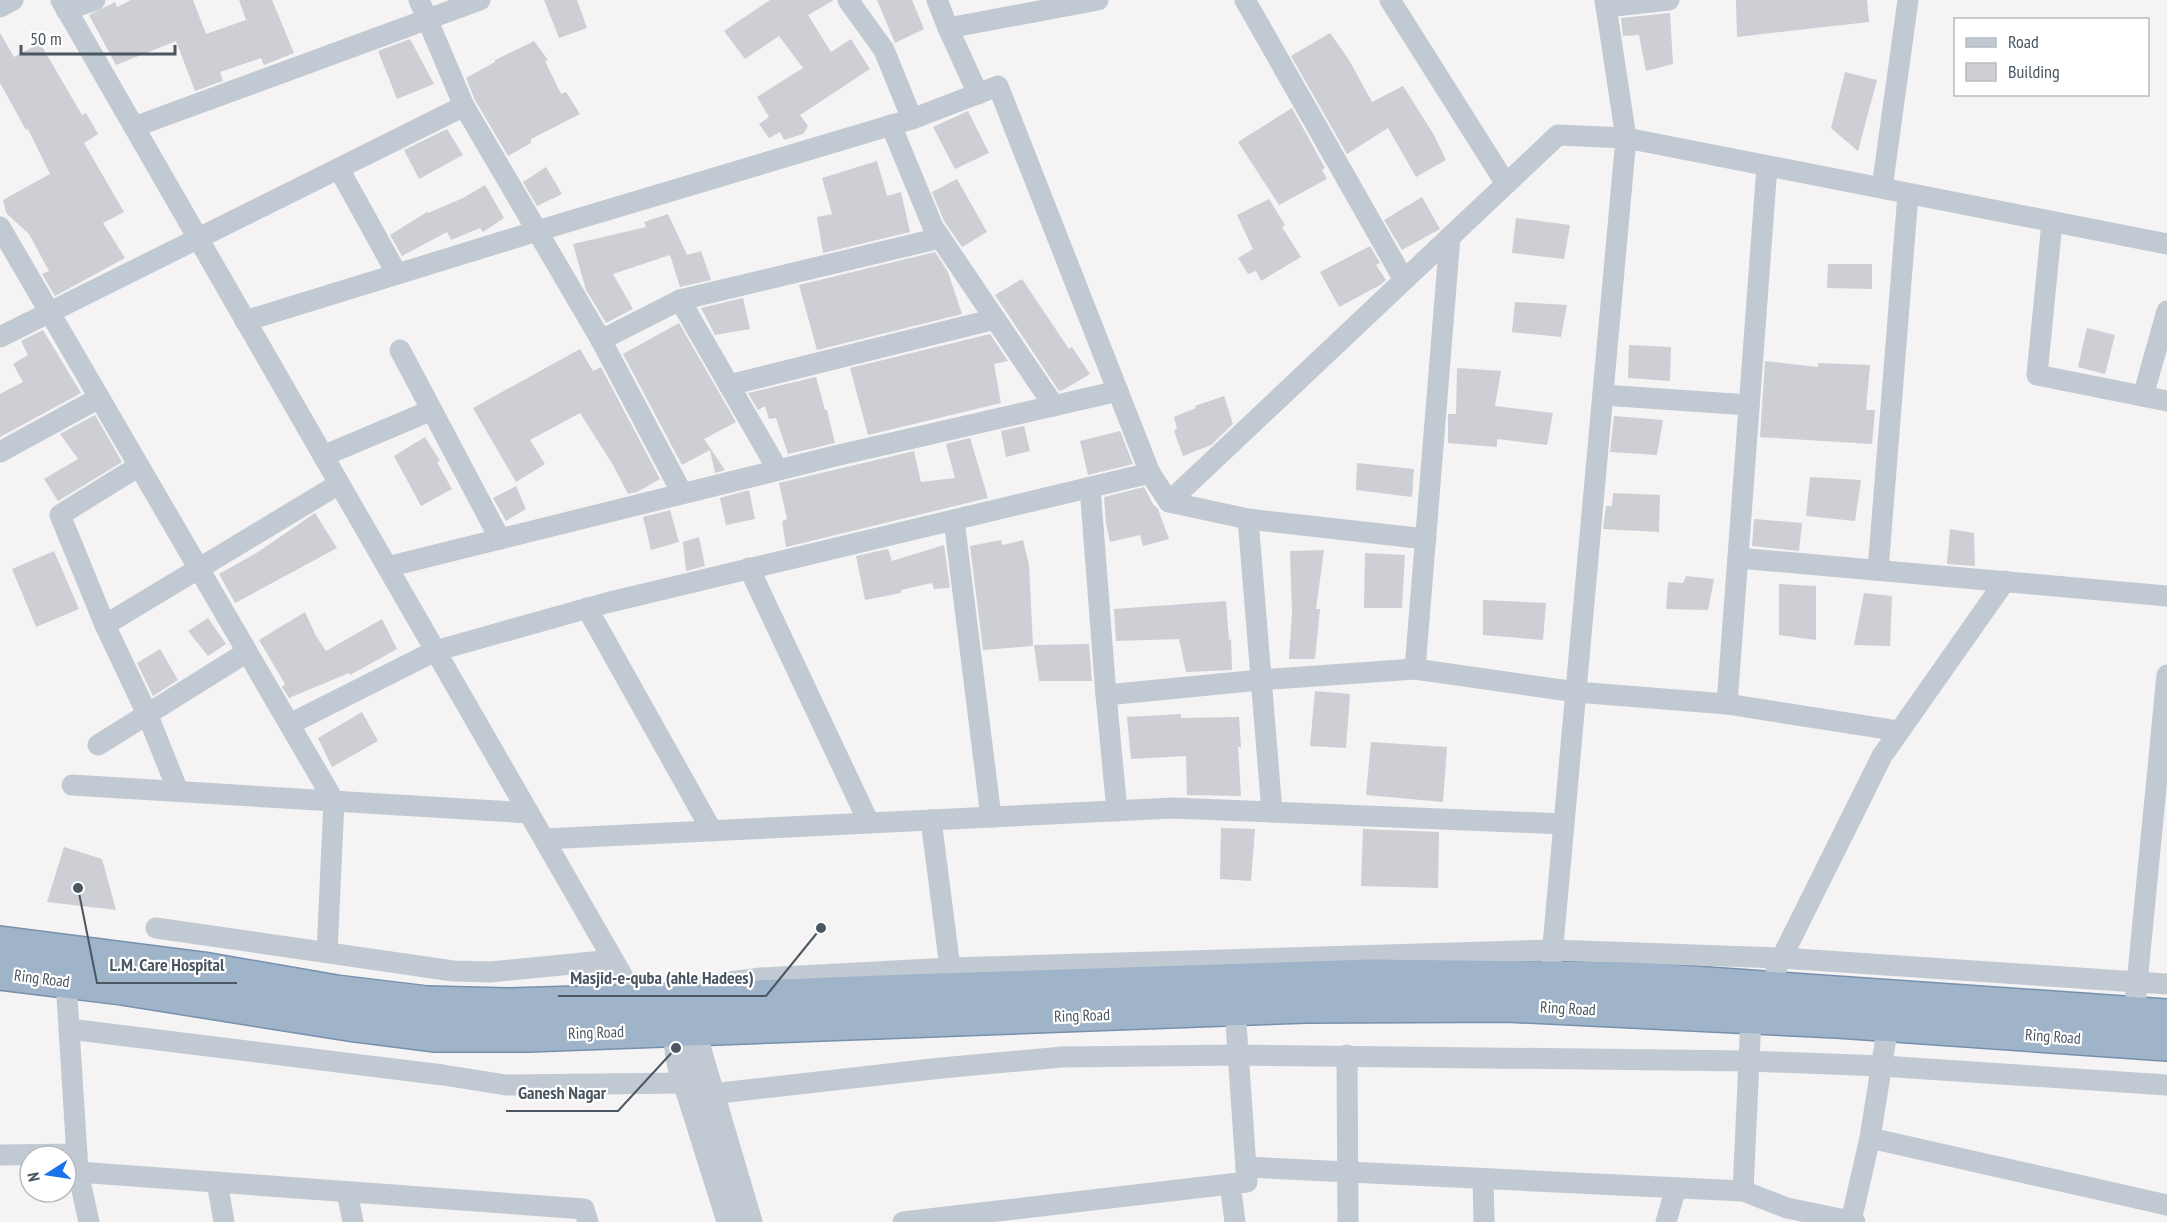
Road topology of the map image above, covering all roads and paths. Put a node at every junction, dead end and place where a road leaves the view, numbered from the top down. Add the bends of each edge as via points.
1 (13, 0) edge
2 (95, 0) edge
3 (419, 0) edge
4 (480, 0) edge
5 (848, 0) edge
6 (937, 0) edge
7 (1098, 0) edge
8 (1245, 0) edge
9 (1390, 0) edge
10 (1669, 0) edge
11 (1908, 0) edge
12 (1605, 3) edge
13 (64, 5) edge
14 (0, 7) edge
15 (427, 21) junction
16 (948, 28) junction
17 (978, 93) junction
18 (464, 106) junction
19 (912, 119) junction
20 (891, 125) junction
21 (134, 128) junction
22 (1626, 138) junction
23 (1767, 166) junction
24 (339, 169) junction
25 (1506, 184) junction
26 (1882, 188) junction
27 (1908, 194) junction
28 (2052, 222) junction
29 (0, 227) edge
30 (537, 231) junction
31 (1450, 237) junction
32 (940, 238) junction
33 (199, 240) junction
34 (2167, 244) edge
35 (397, 274) junction
36 (1404, 280) junction
37 (680, 300) junction
38 (2167, 311) edge
39 (49, 312) junction
40 (995, 319) junction
41 (245, 321) junction
42 (0, 337) edge
43 (600, 340) junction
44 (400, 350) dead end
45 (729, 386) junction
46 (1118, 392) junction
47 (1603, 395) junction
48 (2143, 396) junction
49 (99, 398) junction
50 (2167, 400) edge
51 (1749, 405) junction
52 (1054, 406) junction
53 (432, 410) junction
54 (0, 452) edge
55 (323, 456) junction
56 (139, 466) junction
57 (778, 470) junction
58 (1150, 473) junction
59 (339, 484) junction
60 (1090, 487) junction
61 (682, 493) junction
62 (1169, 502) junction
63 (1248, 519) junction
64 (954, 520) junction
65 (500, 538) junction
66 (1426, 538) junction
67 (1738, 558) junction
68 (387, 567) junction
69 (749, 568) junction
70 (198, 569) junction
71 (1878, 570) junction
72 (2006, 581) junction
73 (2167, 596) edge
74 (587, 608) junction
75 (105, 625) junction
76 (435, 651) junction
77 (247, 652) junction
78 (1415, 669) junction
79 (2167, 675) edge
80 (1260, 680) junction
81 (1576, 692) junction
82 (1106, 695) junction
83 (1727, 704) junction
84 (148, 716) junction
85 (290, 724) junction
86 (1899, 731) junction
87 (98, 745) dead end
88 (72, 785) dead end
89 (178, 791) junction
90 (334, 801) junction
91 (1117, 811) junction
92 (1272, 812) junction
93 (529, 813) junction
94 (991, 817) junction
95 (931, 820) junction
96 (869, 823) junction
97 (1564, 824) junction
98 (712, 831) junction
99 (544, 839) junction
100 (156, 928) dead end
101 (0, 943) edge
102 (327, 952) junction
103 (1782, 958) junction
104 (613, 960) junction
105 (1551, 964) junction
106 (0, 973) edge
107 (951, 979) junction
108 (66, 981) junction
109 (2137, 982) junction
110 (2167, 984) edge
111 (1766, 988) junction
112 (637, 1000) junction
113 (1234, 1009) junction
114 (2134, 1014) junction
115 (679, 1015) junction
116 (2167, 1016) edge
117 (1751, 1017) junction
118 (1888, 1025) junction
119 (69, 1029) junction
120 (2167, 1044) edge
121 (1238, 1055) junction
122 (1347, 1055) junction
123 (1749, 1061) junction
124 (1882, 1066) junction
125 (686, 1083) junction
126 (2167, 1085) edge
127 (711, 1094) junction
128 (1870, 1138) junction
129 (76, 1144) edge
130 (0, 1155) edge
131 (18, 1157) edge
132 (78, 1163) edge
133 (1246, 1167) junction
134 (78, 1168) edge
135 (1347, 1172) junction
136 (1483, 1179) junction
137 (217, 1182) junction
138 (1230, 1184) junction
139 (1676, 1188) junction
140 (1743, 1191) junction
141 (347, 1192) junction
142 (2167, 1205) edge
143 (1784, 1215) edge
144 (1853, 1221) edge
145 (89, 1222) edge
146 (224, 1222) edge
147 (353, 1222) edge
148 (588, 1222) edge
149 (730, 1222) edge
150 (749, 1222) edge
151 (903, 1222) edge
152 (1234, 1222) edge
153 (1348, 1222) edge
154 (1484, 1222) edge
155 (1666, 1222) edge

1 - 14 street
2 - 13 street
3 - 15 street
4 - 15 street
5 - 19 street via 884,50
6 - 16 street
7 - 16 street
8 - 36 street
9 - 25 street
10 - 12 street
11 - 26 street
12 - 22 street
13 - 21 street
15 - 18 street
15 - 21 street
16 - 17 street
17 - 19 street
17 - 46 street via 998,86
18 - 24 street
18 - 30 street
19 - 20 street
20 - 30 street
20 - 32 street
21 - 33 street
22 - 23 street
22 - 25 street via 1558,135
22 - 47 street
23 - 26 street
23 - 51 street
24 - 33 street
24 - 35 street
25 - 31 street
26 - 27 street
27 - 28 street
27 - 71 street
28 - 34 street
28 - 48 street via 2037,375
29 - 39 street
30 - 35 street
30 - 43 street
31 - 36 street
31 - 66 street
32 - 37 street
32 - 40 street
33 - 39 street
33 - 41 street
35 - 41 street
36 - 62 street
37 - 43 street
37 - 45 street
38 - 48 street
39 - 42 street
39 - 49 street
40 - 45 street
40 - 52 street
41 - 55 street
43 - 61 street
44 - 53 street
45 - 57 street
46 - 52 street
46 - 58 street
47 - 51 street
47 - 81 street
48 - 50 street
49 - 54 street
49 - 56 street
51 - 67 street
52 - 57 street
53 - 55 street
53 - 65 street
55 - 59 street
56 - 70 street
56 - 75 street via 60,515
57 - 61 street
58 - 60 street
58 - 62 street
59 - 68 street
59 - 70 street
60 - 64 street
60 - 82 street
61 - 65 street
62 - 63 street
63 - 66 street
63 - 80 street
64 - 69 street
64 - 94 street
65 - 68 street
66 - 78 street
67 - 71 street
67 - 83 street
68 - 76 street
69 - 74 street
69 - 96 street
70 - 75 street
70 - 77 street
71 - 72 street
72 - 73 street
72 - 86 street
74 - 76 street
74 - 98 street
75 - 84 street
76 - 85 street
76 - 93 street
77 - 84 street
77 - 85 street
78 - 80 street
78 - 81 street
79 - 109 street
80 - 82 street
80 - 92 street
81 - 83 street
81 - 97 street
82 - 91 street
83 - 86 street
84 - 87 street
84 - 89 street
85 - 90 street
86 - 103 street via 1882,756
88 - 89 street
89 - 90 street
90 - 93 street
90 - 102 street
91 - 92 street via 1173,808
91 - 94 street
92 - 97 street
93 - 99 street
94 - 95 street
95 - 96 street
95 - 107 street
96 - 98 street
97 - 105 street
98 - 99 street
99 - 104 street
100 - 102 street
101 - 112 highway, Ring Road via 427,1003 508,1005
102 - 104 street via 453,971 490,972
103 - 105 street
103 - 109 street
103 - 111 street
104 - 112 street
105 - 107 highway, Ring Road via 1371,976
105 - 111 highway, Ring Road via 1635,979
106 - 108 highway, Ring Road
107 - 115 highway, Ring Road
108 - 115 highway, Ring Road via 434,1035 528,1035
108 - 119 street
109 - 110 street
109 - 114 street
111 - 114 highway, Ring Road
112 - 115 highway, Ring Road
113 - 115 highway, Ring Road
113 - 117 highway, Ring Road via 1508,1005
113 - 121 street
114 - 116 highway, Ring Road
115 - 125 street via 679,1062
115 - 127 street via 698,1050
117 - 118 highway, Ring Road
117 - 123 street
118 - 120 highway, Ring Road
118 - 124 street
119 - 125 street via 506,1085
119 - 129 street
121 - 122 street
121 - 127 street via 1062,1057
121 - 133 street
122 - 123 street
122 - 135 street
123 - 124 street
123 - 140 street
124 - 126 street
124 - 128 street
125 - 149 street
127 - 150 street
128 - 142 street
128 - 144 street
130 - 131 street
132 - 137 street
133 - 135 street
133 - 138 street via 1247,1182
134 - 145 street
135 - 136 street
135 - 153 street
136 - 139 street
136 - 154 street
137 - 141 street
137 - 146 street
138 - 151 street
138 - 152 street
139 - 140 street
139 - 155 street
140 - 143 street
141 - 147 street
141 - 148 street via 584,1209
143 - 144 street

